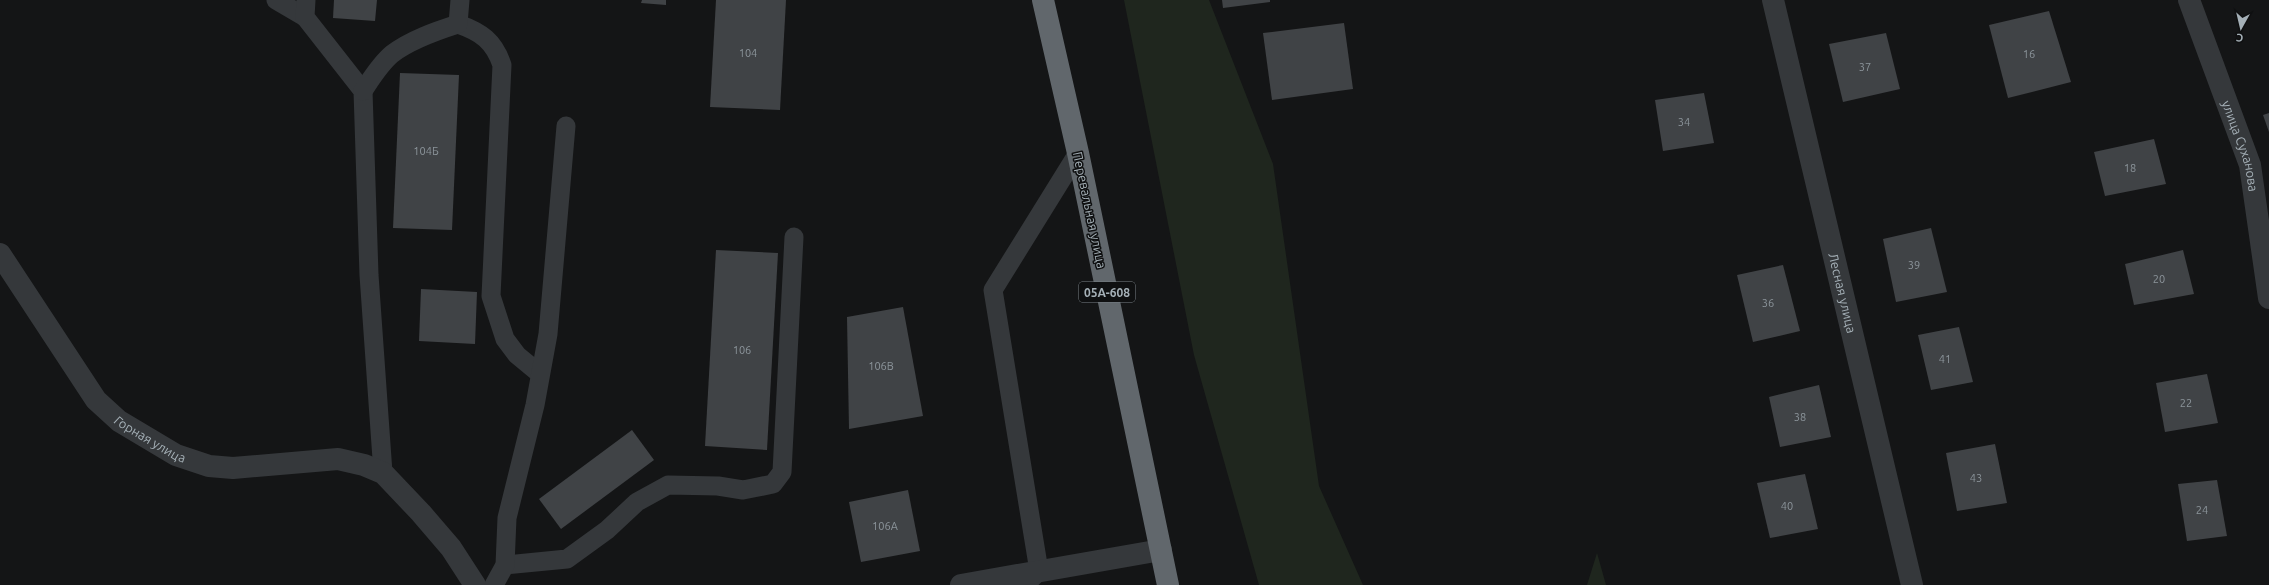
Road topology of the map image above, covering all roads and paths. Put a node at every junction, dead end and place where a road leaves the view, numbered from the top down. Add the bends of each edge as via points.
1 (276, 0) edge
2 (460, 0) edge
3 (1043, 0) edge
4 (1773, 0) edge
5 (2189, 0) edge
6 (306, 9) edge
7 (458, 24) junction
8 (363, 91) junction
9 (566, 126) dead end
10 (1078, 153) junction
11 (794, 237) dead end
12 (0, 254) edge
13 (2269, 298) edge
14 (540, 374) junction
15 (383, 473) junction
16 (1160, 550) junction
17 (505, 565) junction
18 (1032, 578) edge
19 (475, 585) edge
20 (494, 585) edge
21 (961, 585) edge
22 (1168, 585) edge
23 (1912, 585) edge

1 - 6 lane
2 - 7 lane
3 - 10 highway, Перевальная улица / 05А-608
4 - 23 street, Лесная улица
5 - 13 street, улица Суханова via 2250,165
6 - 8 lane
7 - 8 lane via 439,30 392,54
7 - 14 lane via 477,31 497,51 502,65 491,296 505,339 517,355
8 - 15 lane via 369,275
9 - 14 lane via 548,334
10 - 16 highway, Перевальная улица / 05А-608
10 - 18 lane via 993,290
11 - 17 lane via 782,472 774,484 743,490 718,486 668,485 637,502 607,530 567,559
12 - 15 street, Горная улица via 96,400 119,421 176,455 209,466 233,468 338,459
14 - 17 lane via 535,405 507,518
15 - 19 street via 451,548
16 - 18 street
16 - 22 highway, Перевальная улица / 05А-608
17 - 20 lane
18 - 21 street

